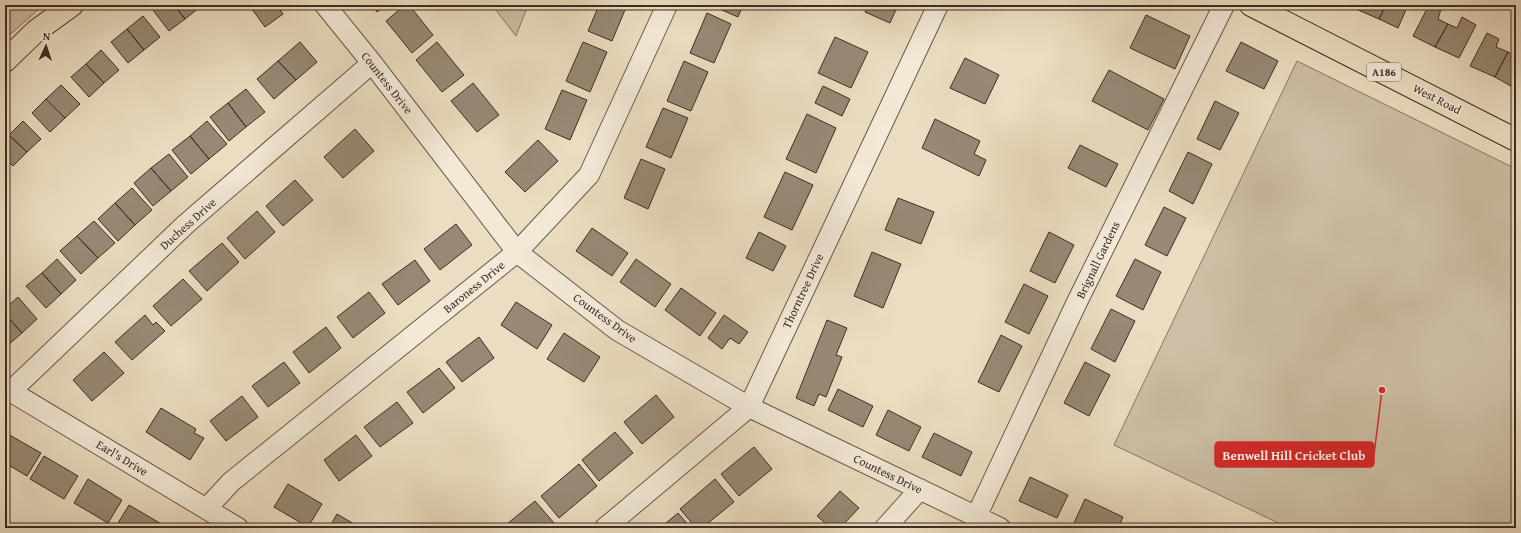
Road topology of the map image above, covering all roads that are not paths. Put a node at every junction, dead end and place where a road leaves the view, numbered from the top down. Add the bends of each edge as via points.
1 (72, 5) edge
2 (325, 5) edge
3 (668, 5) edge
4 (938, 5) edge
5 (1224, 5) edge
6 (1251, 5) edge
7 (5, 61) edge
8 (372, 63) junction
9 (1516, 140) edge
10 (517, 252) junction
11 (8, 390) edge
12 (749, 407) junction
13 (920, 489) junction
14 (207, 508) junction
15 (976, 517) junction
16 (238, 528) edge
17 (605, 528) edge
18 (885, 528) edge
19 (1000, 528) edge

1 - 7 main road via 36,32
2 - 8 street, Countess Drive
3 - 10 street, Baroness Drive via 589,175
4 - 12 street, Thorntree Drive
5 - 15 street, Brignall Gardens via 1077,302
6 - 9 main road, West Road / A186
8 - 10 street, Countess Drive
8 - 11 street, Duchess Drive via 186,224
10 - 12 street, Countess Drive via 617,330
10 - 14 street, Baroness Drive via 231,482
11 - 14 street, Earl's Drive
12 - 13 street, Countess Drive
12 - 17 street, Thorntree Drive
13 - 15 street, Countess Drive
13 - 18 street
14 - 16 street, Earl's Drive
15 - 19 street, Countess Drive

